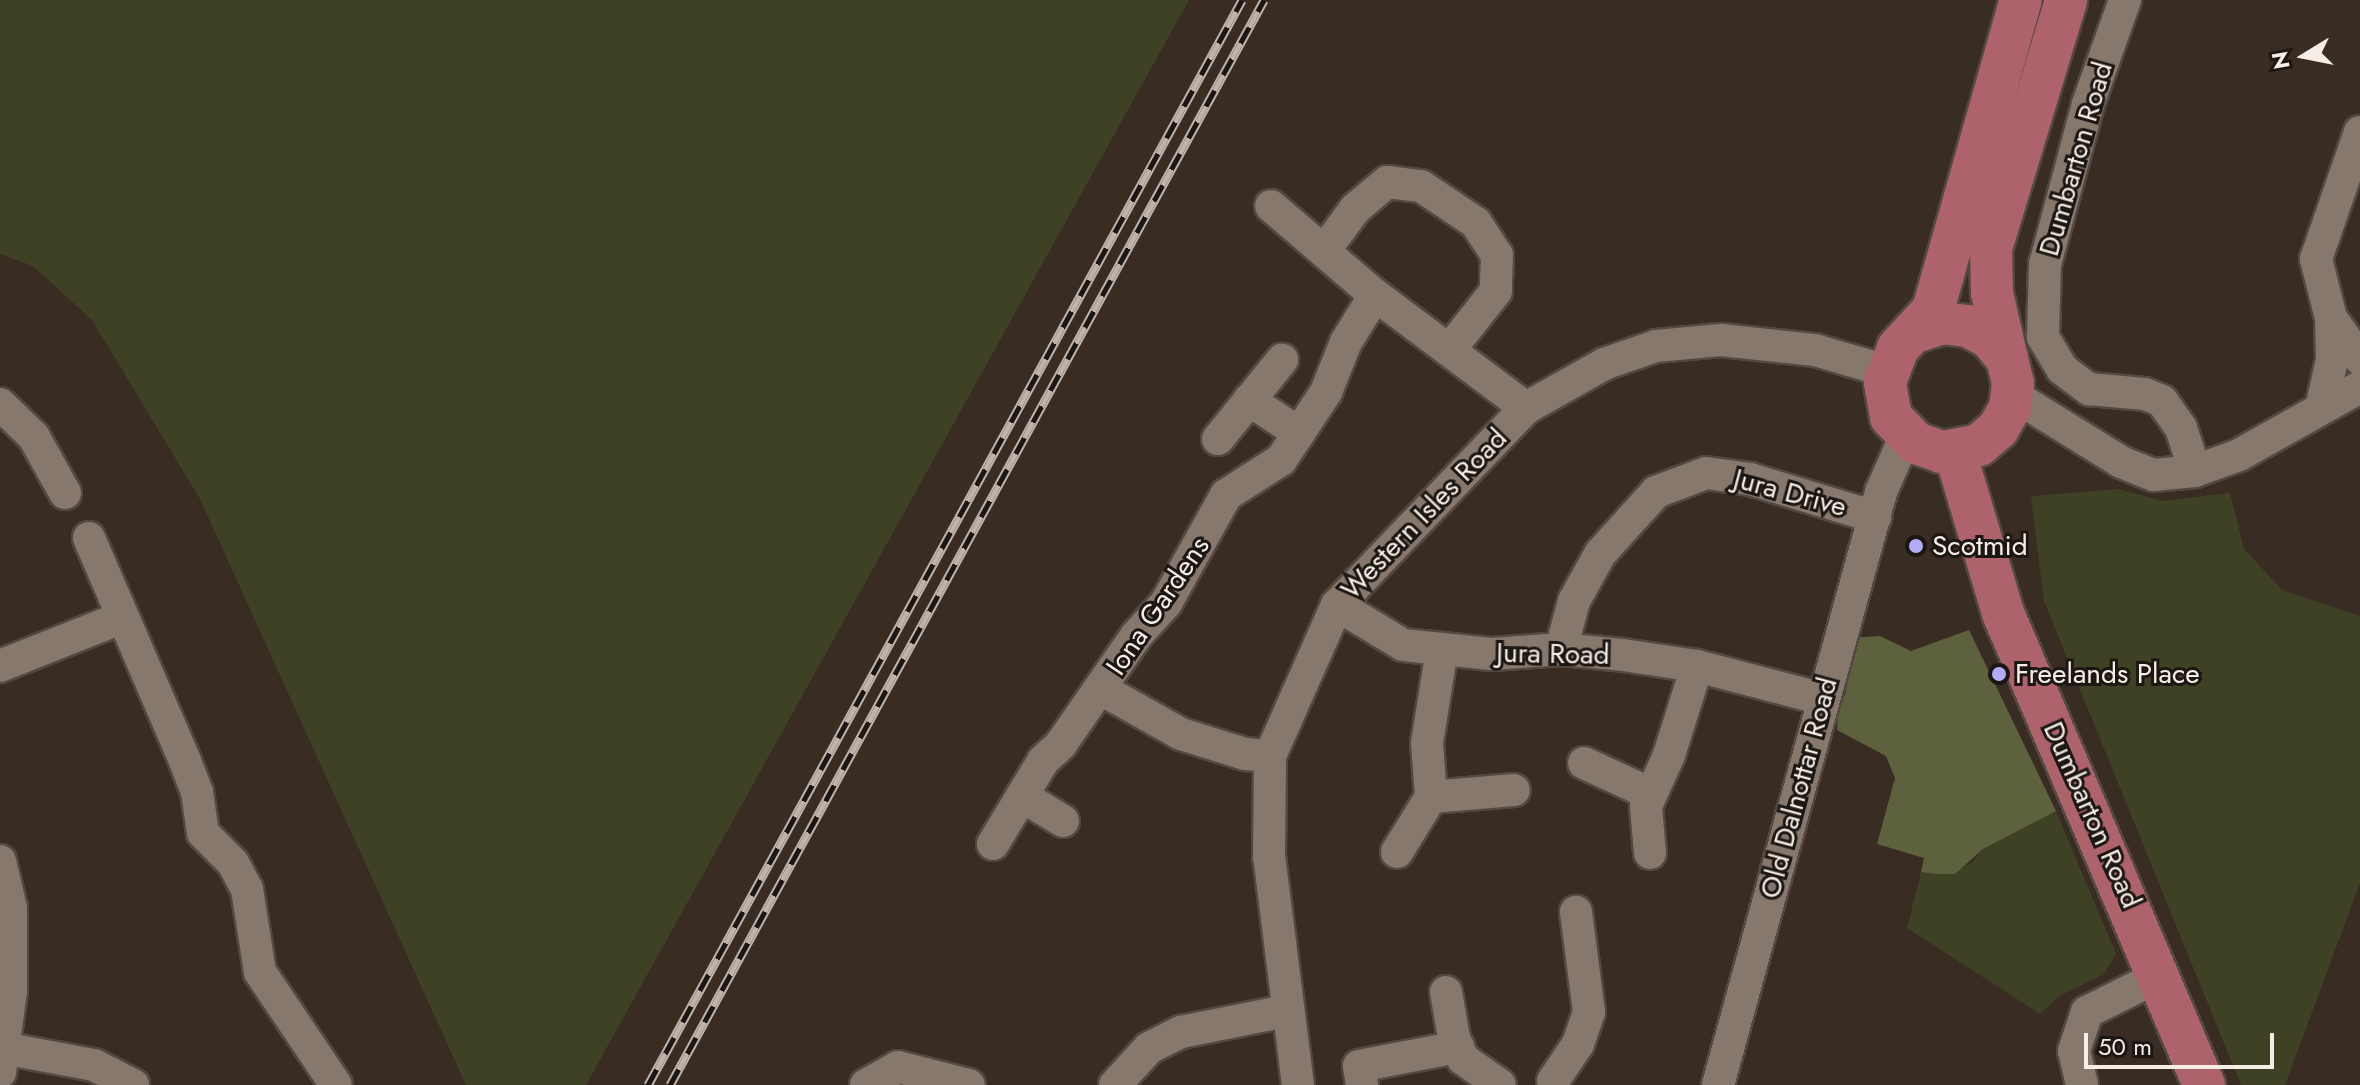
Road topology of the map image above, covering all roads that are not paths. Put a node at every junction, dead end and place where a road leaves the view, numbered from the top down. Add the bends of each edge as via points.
1 (2021, 0) edge
2 (2066, 0) edge
3 (2125, 0) edge
4 (2360, 132) edge
5 (1271, 206) dead end
6 (1324, 251) junction
7 (1375, 295) junction
8 (2331, 318) junction
9 (1918, 331) junction
10 (1451, 348) junction
11 (2360, 359) edge
12 (1282, 360) dead end
13 (1887, 371) junction
14 (2010, 377) junction
15 (2360, 387) edge
16 (1249, 400) junction
17 (0, 404) edge
18 (2322, 404) junction
19 (1526, 408) junction
20 (1299, 433) junction
21 (1906, 435) junction
22 (1218, 439) dead end
23 (1955, 452) junction
24 (2195, 471) junction
25 (65, 493) dead end
26 (1878, 504) junction
27 (89, 538) dead end
28 (1337, 605) junction
29 (123, 617) junction
30 (1442, 649) junction
31 (1561, 649) junction
32 (0, 666) edge
33 (1697, 666) junction
34 (1101, 689) junction
35 (1823, 699) junction
36 (1270, 756) junction
37 (1584, 763) dead end
38 (1514, 790) dead end
39 (1651, 794) junction
40 (1022, 796) junction
41 (1431, 797) junction
42 (1063, 821) dead end
43 (993, 844) dead end
44 (1397, 852) dead end
45 (1650, 853) dead end
46 (0, 861) edge
47 (1576, 912) dead end
48 (5, 920) edge
49 (2161, 975) junction
50 (1446, 992) dead end
51 (1286, 1011) junction
52 (1458, 1047) junction
53 (2, 1060) edge
54 (1555, 1083) edge
55 (133, 1085) edge
56 (336, 1085) edge
57 (866, 1085) edge
58 (969, 1085) edge
59 (1115, 1085) edge
60 (1298, 1085) edge
61 (1362, 1085) edge
62 (1500, 1085) edge
63 (1512, 1085) edge
64 (1718, 1085) edge
65 (2082, 1085) edge
66 (2204, 1085) edge

1 - 9 main road via 1933,310
2 - 14 main road, Dumbarton Road via 1991,249 1992,293
3 - 24 street, Dumbarton Road via 2088,104 2047,253 2043,337 2062,369 2089,389 2145,394 2162,401 2181,428
4 - 8 street via 2316,259
5 - 6 street
6 - 7 street
6 - 10 street via 1355,209 1387,182 1421,186 1476,223 1497,255 1496,291
7 - 10 street
7 - 20 street, Iona Gardens
8 - 11 street
8 - 18 street via 2332,360
9 - 13 main road via 1898,348
9 - 14 main road via 1942,323 1968,326 1991,339
10 - 19 street
12 - 16 street
13 - 19 street, Western Isles Road via 1815,350 1721,340 1679,344 1604,364
13 - 21 main road via 1887,406
14 - 23 main road via 2006,419 1990,438
14 - 24 street via 2121,462 2154,475
15 - 18 street
16 - 20 street
16 - 22 street
17 - 25 street via 34,437
18 - 24 street via 2239,455
19 - 28 street, Western Isles Road
20 - 34 street, Iona Gardens via 1281,460 1226,495 1174,590
21 - 23 main road via 1929,449
21 - 26 street, Old Dalnottar Road
23 - 49 main road, Dumbarton Road via 2003,613
26 - 31 street, Jura Drive via 1706,473 1656,492 1600,554 1574,601
26 - 35 street, Old Dalnottar Road
27 - 29 street
28 - 30 street, Jura Road via 1403,645
28 - 36 street, Western Isles Road
29 - 32 street
29 - 56 street via 197,792 203,833 233,863 247,889 260,972
30 - 31 street, Jura Road via 1492,654
30 - 41 street via 1427,743
31 - 33 street, Jura Road
33 - 35 street, Jura Road
33 - 39 street
34 - 36 street via 1181,734 1245,754
34 - 40 street, Iona Gardens
35 - 64 street, Old Dalnottar Road
36 - 51 street, Western Isles Road via 1269,857
37 - 39 street
38 - 41 street
39 - 45 street via 1646,806
40 - 42 street
40 - 43 street, Iona Gardens
41 - 44 street
46 - 48 street
47 - 54 street via 1589,1012
48 - 53 street via 11,991
49 - 65 street via 2087,1012 2074,1051
49 - 66 main road, Dumbarton Road
50 - 52 street
51 - 59 street via 1181,1032 1149,1048
51 - 60 street, Western Isles Road
52 - 61 street via 1359,1066
52 - 62 street via 1474,1070
53 - 55 street via 94,1065
54 - 63 street via 1532,1074
57 - 58 street via 898,1067

